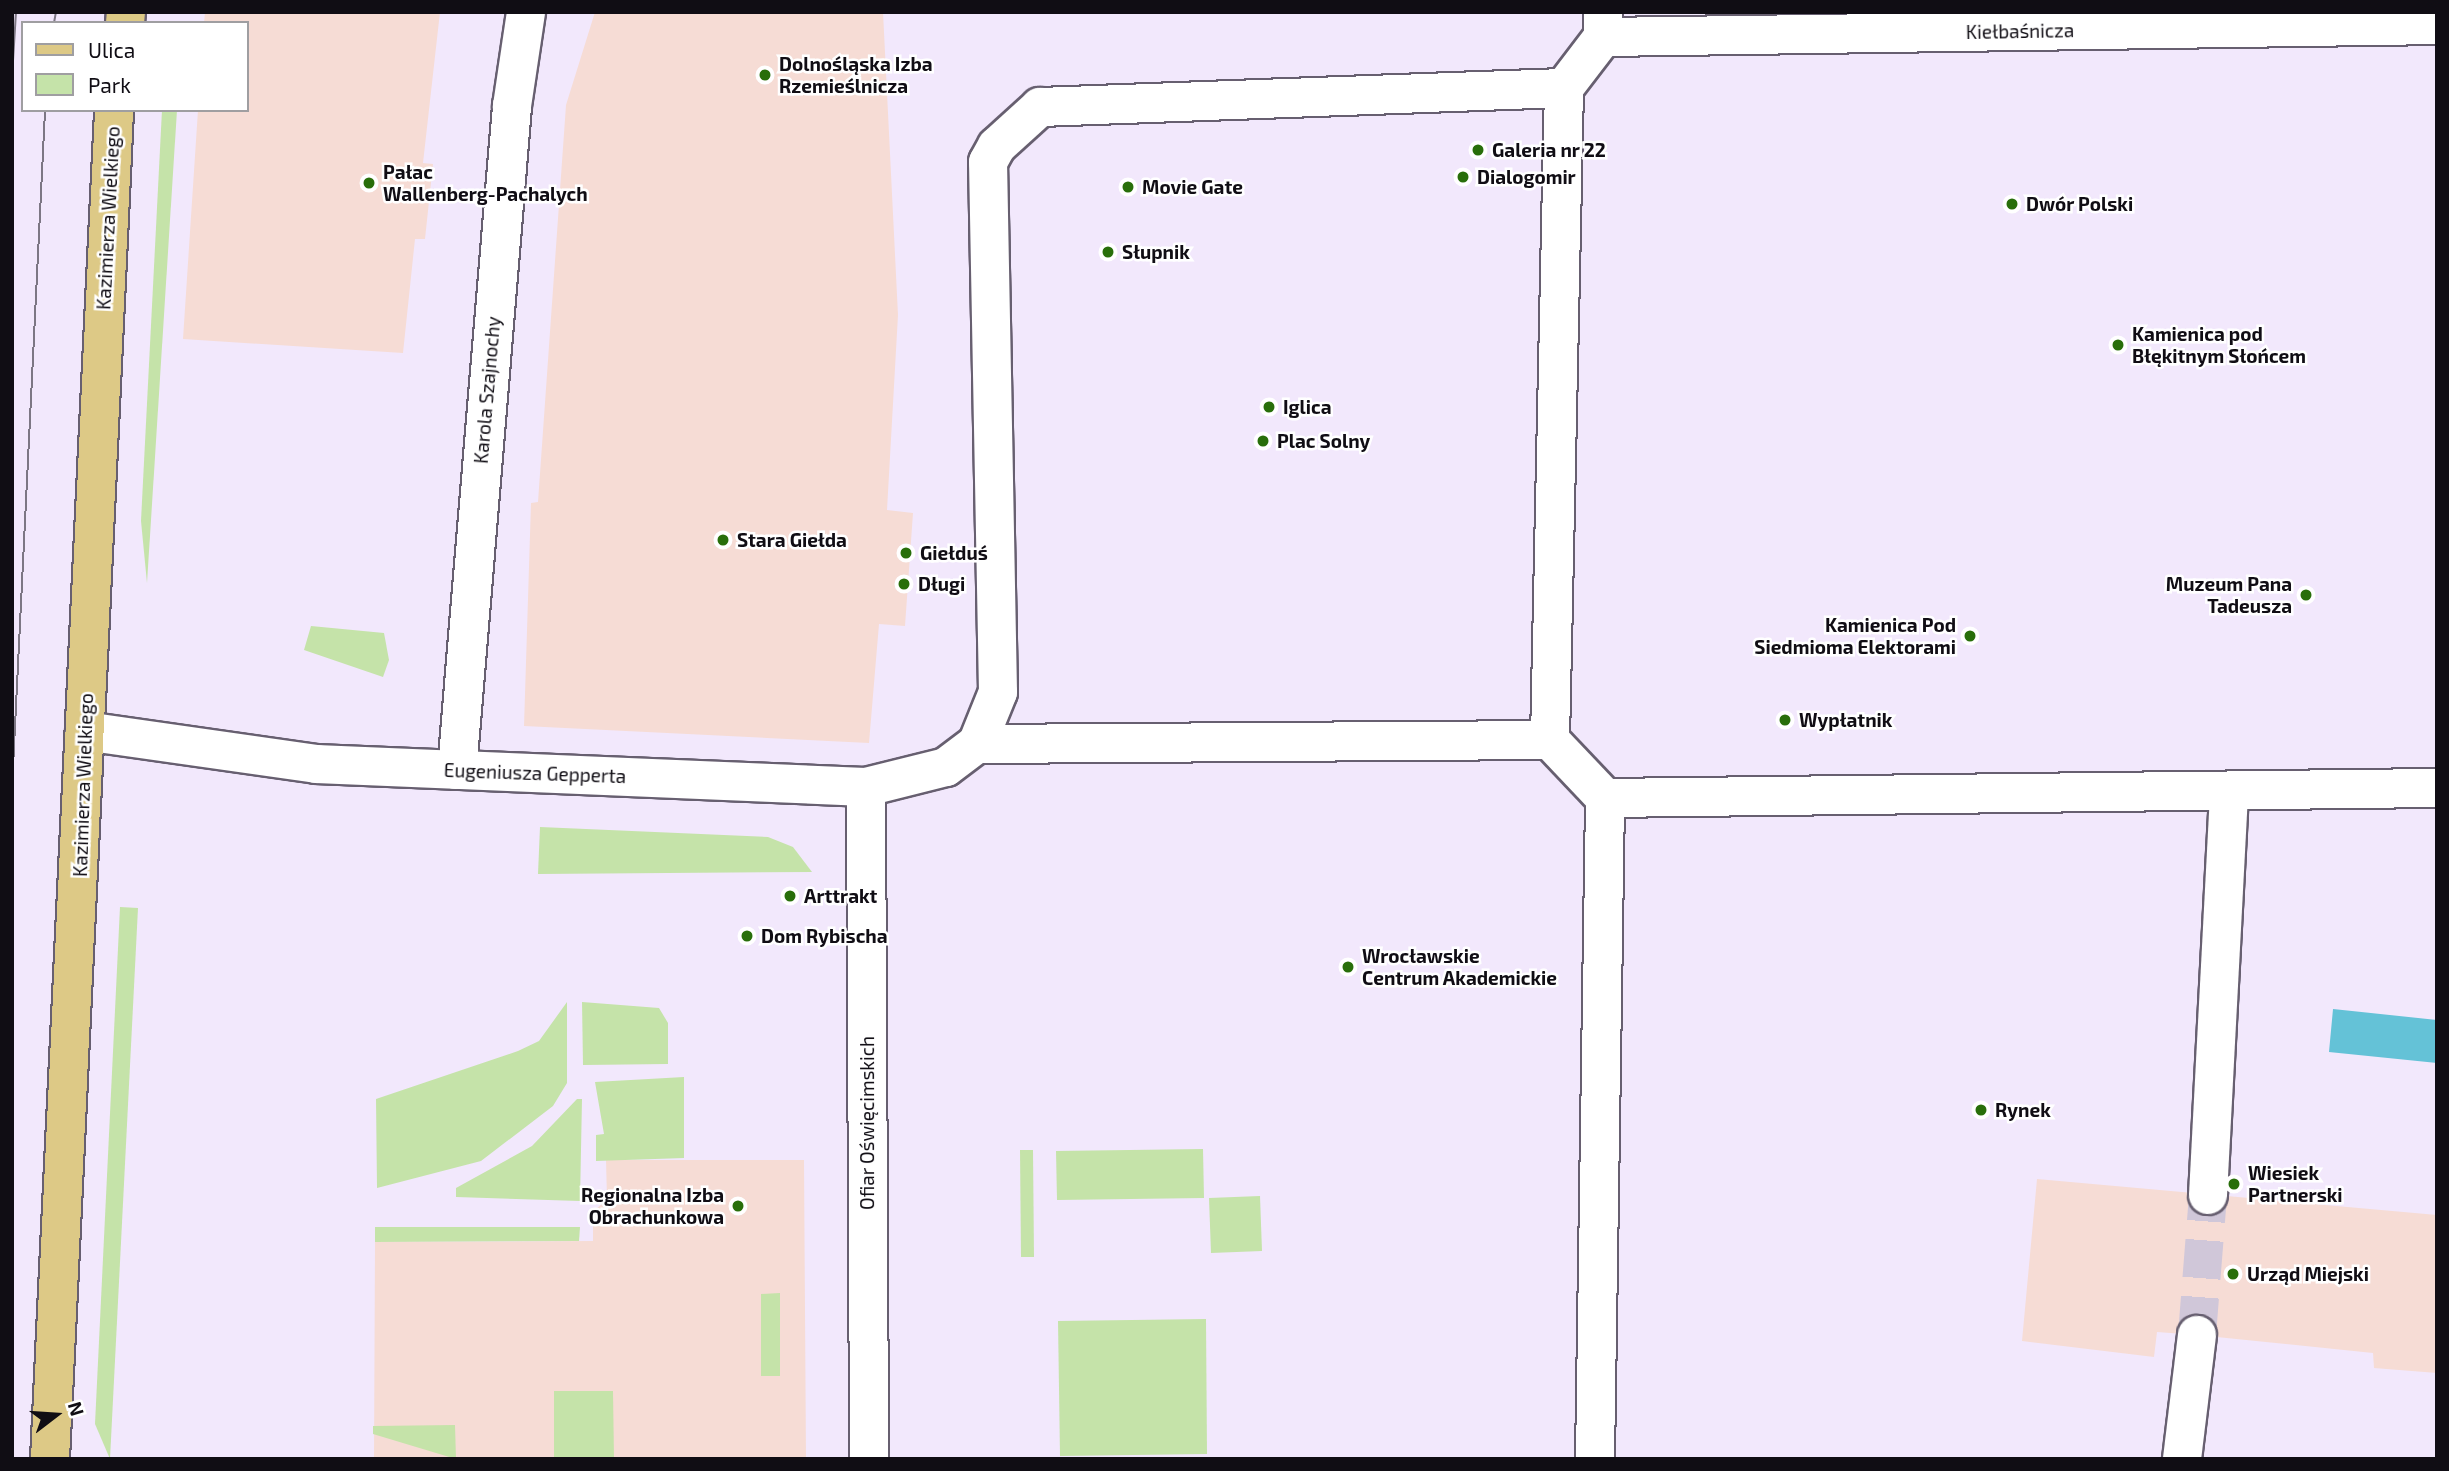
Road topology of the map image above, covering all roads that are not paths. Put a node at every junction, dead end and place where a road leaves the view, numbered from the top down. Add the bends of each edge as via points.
1 (526, 12) edge
2 (1603, 25) edge
3 (2437, 25) edge
4 (1564, 88) junction
5 (114, 112) edge
6 (85, 731) junction
7 (1550, 740) junction
8 (977, 744) junction
9 (457, 770) junction
10 (866, 787) junction
11 (2437, 788) edge
12 (2229, 792) junction
13 (1605, 798) junction
14 (2208, 1195) tunnel mouth
15 (2197, 1335) tunnel mouth
16 (50, 1459) edge
17 (869, 1459) edge
18 (1595, 1459) edge
19 (2182, 1459) edge

1 - 9 street, Karola Szajnochy via 512,106
2 - 3 street, Kiełbaśnicza
2 - 4 street
4 - 7 street
4 - 8 street via 1040,107 997,146 988,162 998,692
5 - 6 main road, Kazimierza Wielkiego
6 - 9 street, Eugeniusza Gepperta via 316,764
6 - 16 main road, Kazimierza Wielkiego
7 - 8 street
7 - 13 street
8 - 10 street, Eugeniusza Gepperta via 946,767
9 - 10 street, Eugeniusza Gepperta
10 - 17 street, Ofiar Oświęcimskich
11 - 12 street
12 - 13 street
12 - 14 street
13 - 18 street
15 - 19 street

